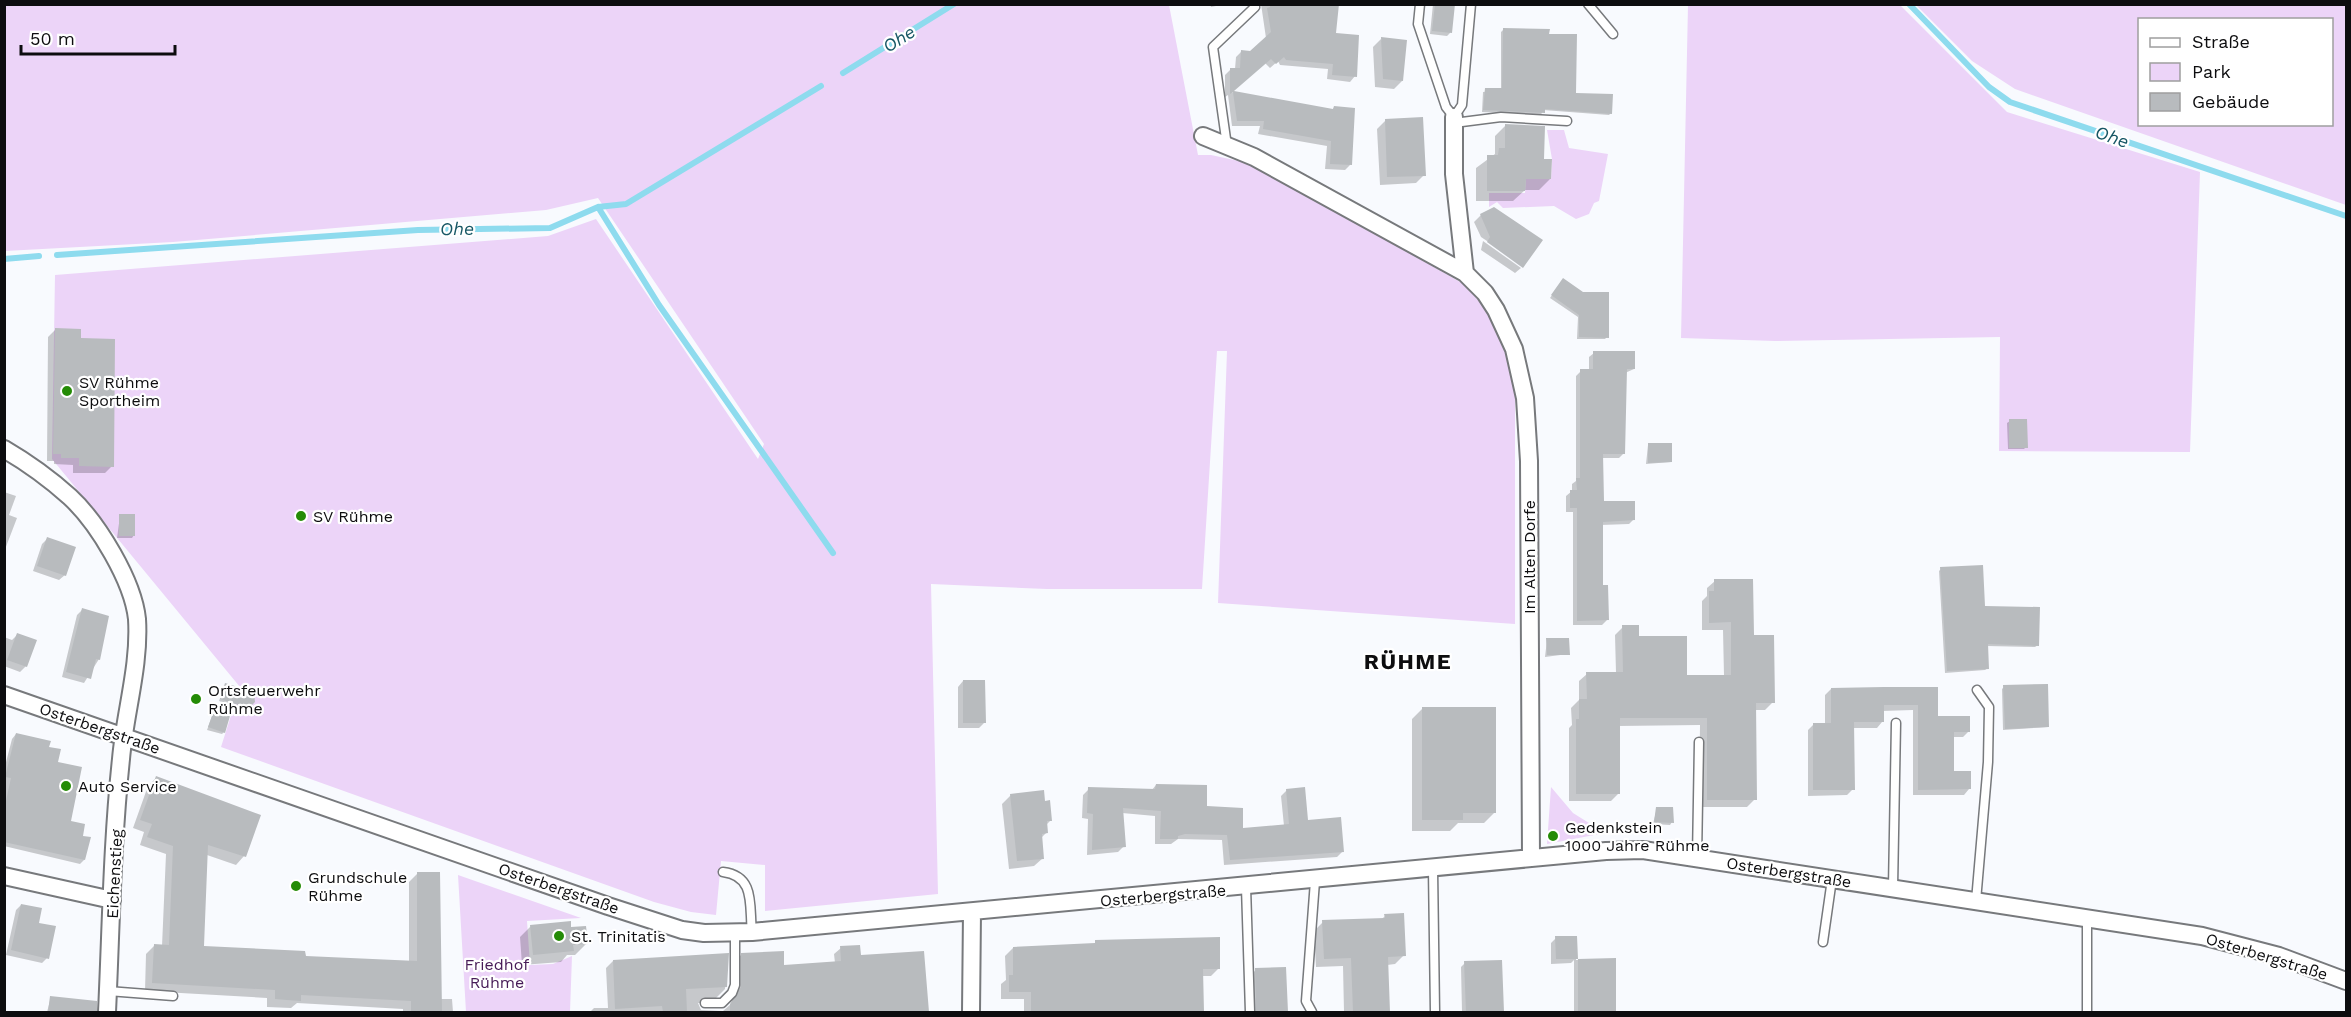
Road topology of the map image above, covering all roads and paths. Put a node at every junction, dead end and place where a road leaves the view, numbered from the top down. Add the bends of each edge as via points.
1 (1420, 4) edge
2 (1471, 4) edge
3 (1588, 4) edge
4 (1255, 7) dead end
5 (1613, 34) dead end
6 (1454, 120) junction
7 (1567, 121) dead end
8 (1203, 136) dead end
9 (1227, 146) junction
10 (1465, 273) junction
11 (4, 449) edge
12 (1977, 690) dead end
13 (4, 695) edge
14 (1896, 723) dead end
15 (125, 737) junction
16 (1699, 742) dead end
17 (1532, 858) junction
18 (1697, 858) junction
19 (1433, 869) junction
20 (723, 872) dead end
21 (4, 876) edge
22 (1832, 879) junction
23 (1315, 881) junction
24 (1246, 887) junction
25 (1893, 888) junction
26 (112, 900) junction
27 (1976, 901) junction
28 (972, 912) junction
29 (2087, 918) junction
30 (743, 933) junction
31 (1823, 942) dead end
32 (2346, 981) edge
33 (108, 991) junction
34 (173, 996) dead end
35 (705, 1003) dead end
36 (107, 1012) edge
37 (971, 1012) edge
38 (1250, 1012) edge
39 (1312, 1012) edge
40 (1435, 1012) edge
41 (2087, 1012) edge

1 - 6 lane via 1418,24
2 - 6 lane via 1462,105
3 - 5 lane
4 - 9 lane via 1213,47
6 - 7 lane via 1501,117
6 - 10 street via 1454,184
8 - 9 street, Im Alten Dorfe
9 - 10 street, Im Alten Dorfe via 1254,157
10 - 17 street, Im Alten Dorfe via 1485,293 1505,327 1522,375 1525,398 1529,461
11 - 15 street, Eichenstieg via 72,499 94,526 127,584 137,620
12 - 27 lane via 1989,707 1989,762
13 - 15 street, Osterbergstraße
14 - 25 lane
15 - 26 street, Eichenstieg
15 - 30 street, Osterbergstraße via 653,920 704,933
16 - 18 lane
17 - 18 street, Osterbergstraße via 1643,850
17 - 19 street, Osterbergstraße
18 - 22 street, Osterbergstraße
19 - 23 street, Osterbergstraße
19 - 40 lane
20 - 30 lane via 738,875 748,888
21 - 26 street
22 - 25 street, Osterbergstraße
22 - 31 lane
23 - 24 street, Osterbergstraße
23 - 39 lane via 1306,1001
24 - 28 street, Osterbergstraße
24 - 38 lane
25 - 27 street, Osterbergstraße
26 - 33 street, Eichenstieg
27 - 29 street, Osterbergstraße
28 - 30 street, Osterbergstraße
28 - 37 street
29 - 32 street, Osterbergstraße via 2202,936 2279,956
29 - 41 lane
30 - 35 lane via 732,993 722,1002
33 - 34 lane
33 - 36 street, Eichenstieg

